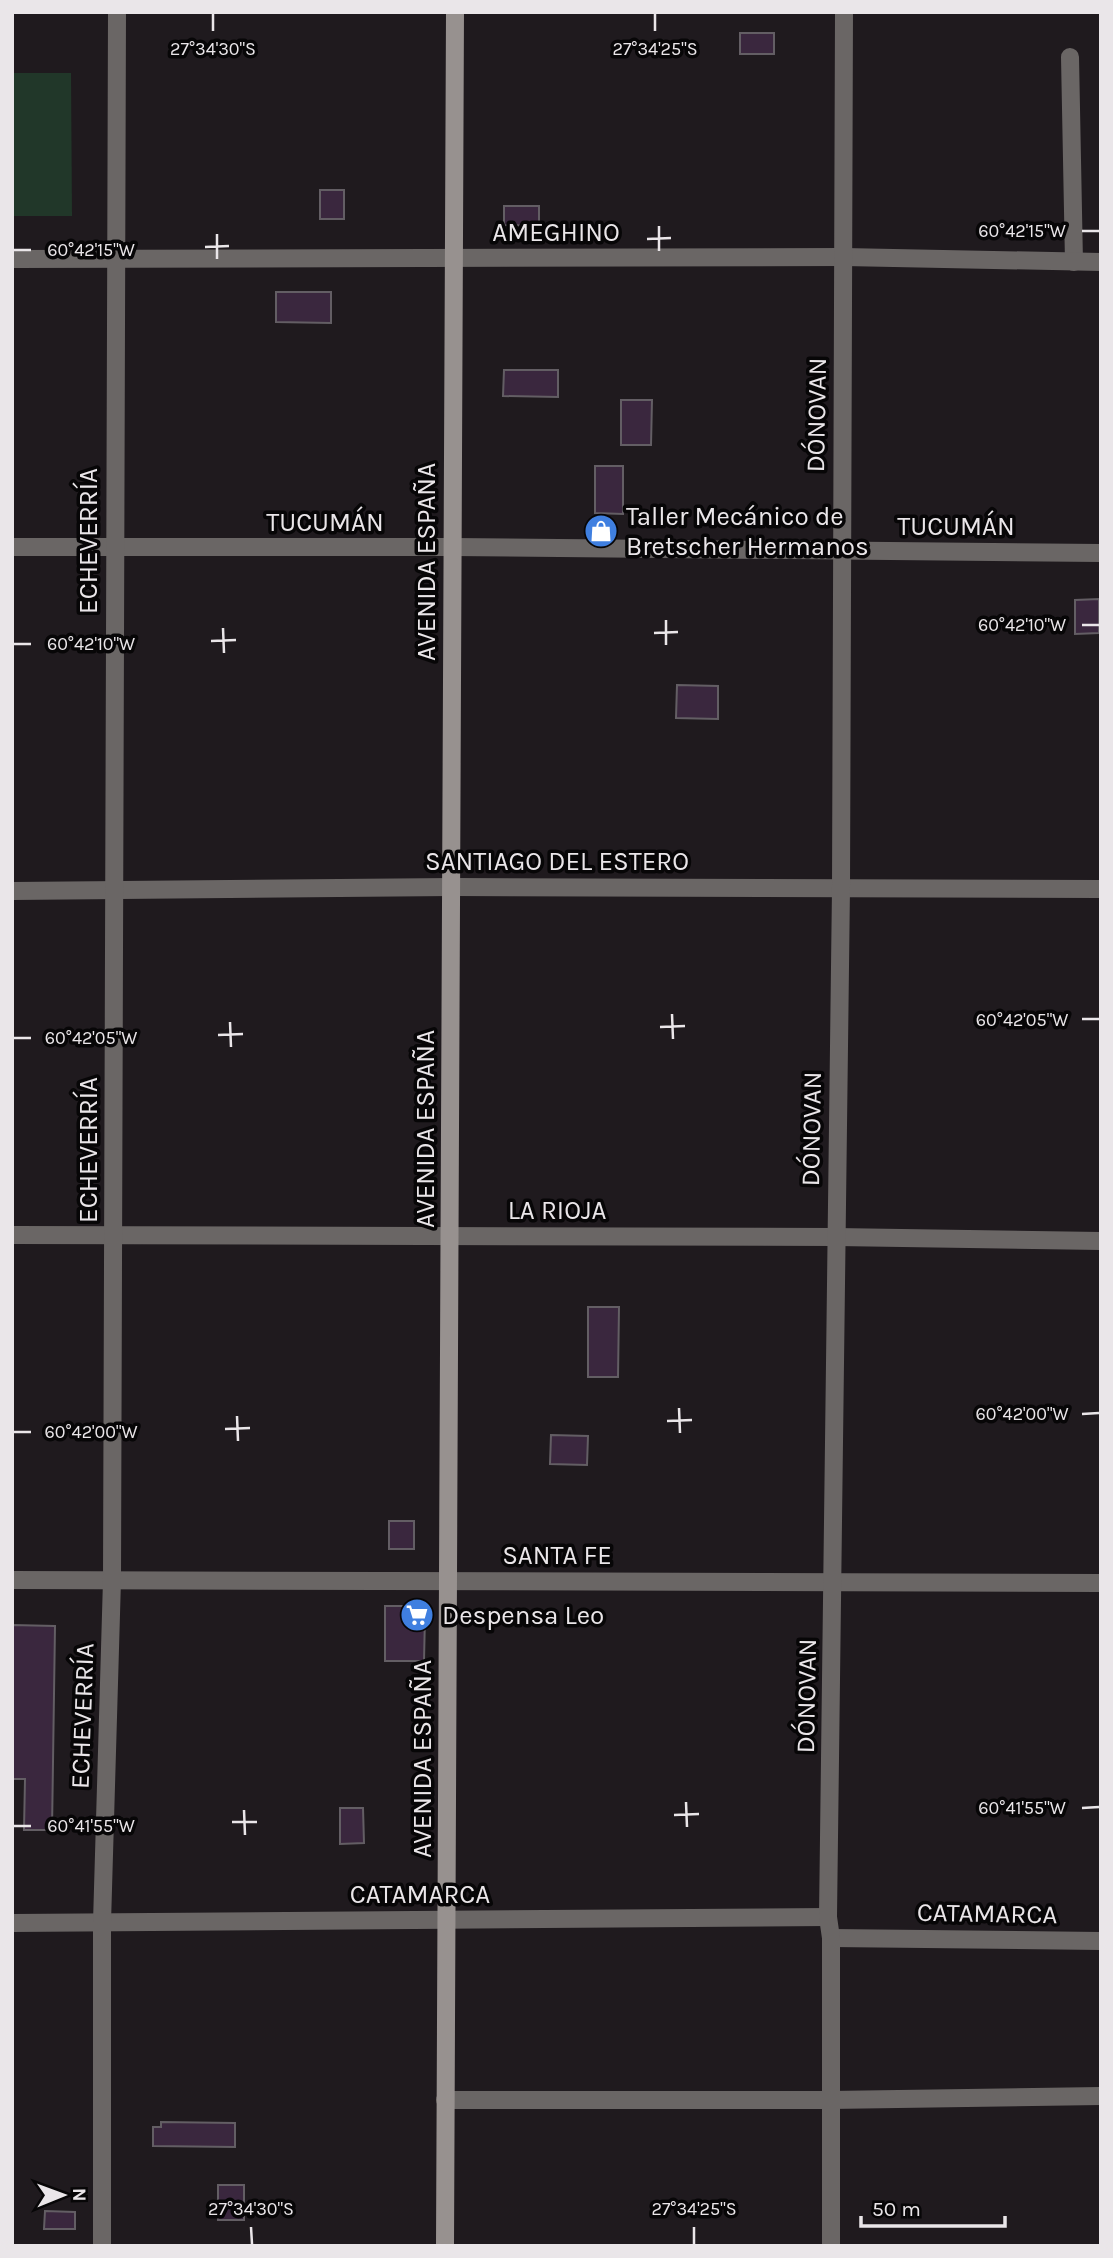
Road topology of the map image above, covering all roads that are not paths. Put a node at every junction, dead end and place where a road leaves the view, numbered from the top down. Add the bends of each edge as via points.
1 (117, 12) edge
2 (455, 12) edge
3 (844, 12) edge
4 (1070, 57) dead end
5 (844, 257) junction
6 (12, 259) edge
7 (116, 259) junction
8 (453, 259) junction
9 (1074, 262) junction
10 (1101, 262) edge
11 (12, 547) edge
12 (452, 547) junction
13 (114, 549) junction
14 (841, 552) junction
15 (1101, 553) edge
16 (452, 887) junction
17 (841, 888) junction
18 (1101, 888) edge
19 (116, 890) junction
20 (12, 891) edge
21 (12, 1236) edge
22 (113, 1236) junction
23 (451, 1236) junction
24 (836, 1237) junction
25 (1101, 1241) edge
26 (12, 1580) edge
27 (112, 1580) junction
28 (449, 1581) junction
29 (834, 1582) junction
30 (1101, 1583) edge
31 (828, 1917) junction
32 (447, 1920) junction
33 (12, 1923) edge
34 (102, 1923) junction
35 (831, 1938) junction
36 (1101, 1941) edge
37 (1101, 2096) edge
38 (445, 2100) junction
39 (830, 2100) junction
40 (102, 2246) edge
41 (445, 2246) edge
42 (831, 2246) edge

1 - 7 street, ECHEVERRÍA
2 - 8 street, AVENIDA ESPAÑA
3 - 5 street, DÓNOVAN
4 - 9 street
5 - 8 street, AMEGHINO
5 - 9 street, AMEGHINO
5 - 14 street, DÓNOVAN
6 - 7 street, AMEGHINO
7 - 8 street, AMEGHINO
7 - 13 street, ECHEVERRÍA
8 - 12 street, AVENIDA ESPAÑA
9 - 10 street, AMEGHINO
11 - 13 street, TUCUMÁN
12 - 13 street, TUCUMÁN
12 - 14 street, TUCUMÁN
12 - 16 street, AVENIDA ESPAÑA
13 - 19 street, ECHEVERRÍA
14 - 15 street, TUCUMÁN
14 - 17 street, DÓNOVAN
16 - 17 street, SANTIAGO DEL ESTERO
16 - 19 street, SANTIAGO DEL ESTERO
16 - 23 street, AVENIDA ESPAÑA
17 - 18 street, SANTIAGO DEL ESTERO
17 - 24 street, DÓNOVAN
19 - 20 street, SANTIAGO DEL ESTERO
19 - 22 street, ECHEVERRÍA
21 - 22 street, LA RIOJA
22 - 23 street, LA RIOJA
22 - 27 street, ECHEVERRÍA
23 - 24 street, LA RIOJA
23 - 28 street, AVENIDA ESPAÑA
24 - 25 street, LA RIOJA
24 - 29 street, DÓNOVAN
26 - 27 street, SANTA FE
27 - 28 street, SANTA FE
27 - 34 street, ECHEVERRÍA
28 - 29 street, SANTA FE
28 - 32 street, AVENIDA ESPAÑA
29 - 30 street, SANTA FE
29 - 31 street, DÓNOVAN
31 - 32 street, CATAMARCA
31 - 35 street, DÓNOVAN
32 - 34 street, CATAMARCA
32 - 38 street, AVENIDA ESPAÑA
33 - 34 street, CATAMARCA
34 - 40 street, ECHEVERRÍA
35 - 36 street, CATAMARCA
35 - 39 street, DÓNOVAN
37 - 39 street
38 - 39 street
38 - 41 street, AVENIDA ESPAÑA
39 - 42 street, DÓNOVAN

